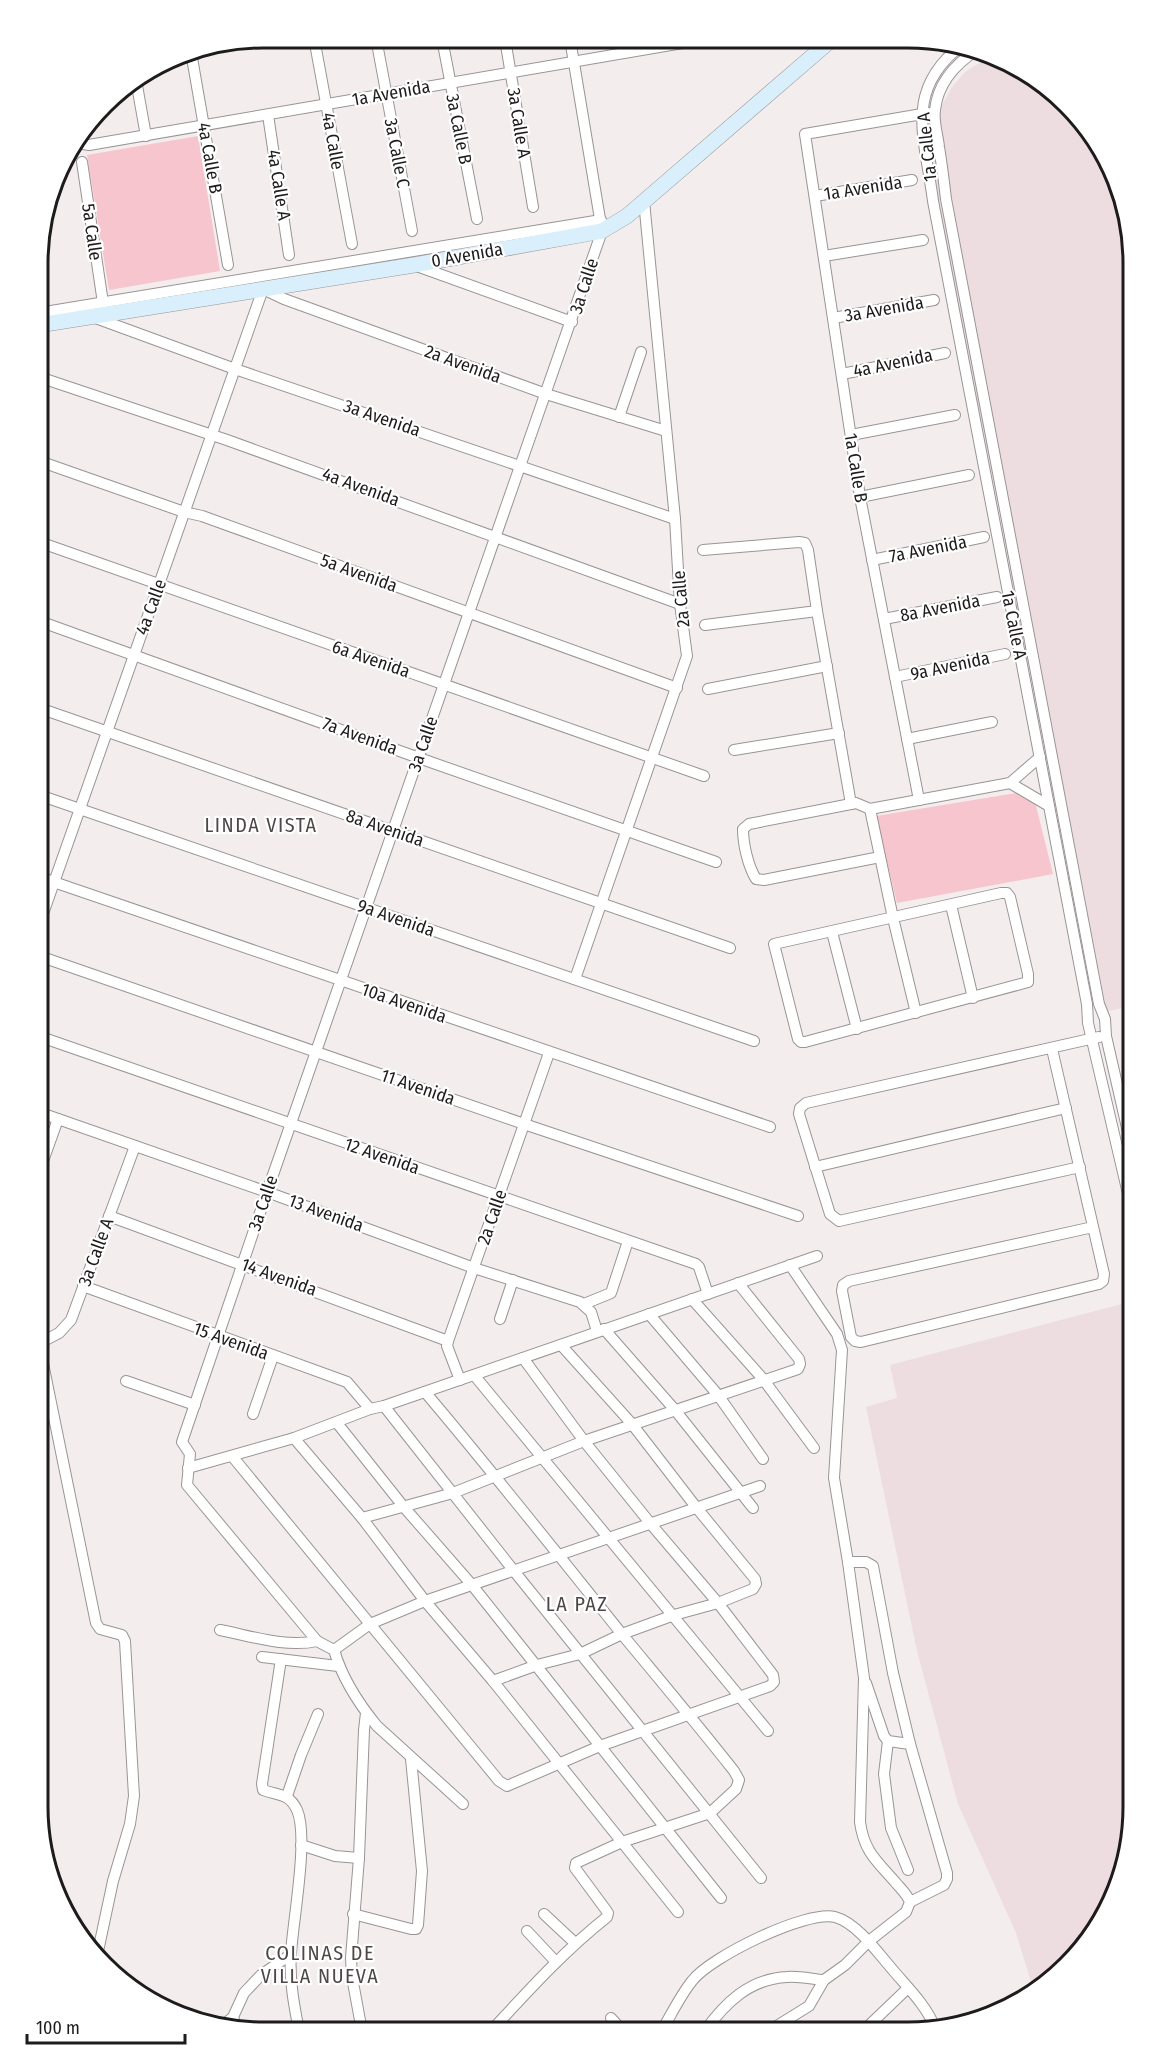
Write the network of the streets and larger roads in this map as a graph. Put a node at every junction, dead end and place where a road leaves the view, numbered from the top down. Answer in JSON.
{"nodes":[{"id":1,"x":316,"y":48,"type":"edge"},
{"id":2,"x":378,"y":48,"type":"edge"},
{"id":3,"x":444,"y":48,"type":"edge"},
{"id":4,"x":507,"y":48,"type":"edge"},
{"id":5,"x":572,"y":48,"type":"edge"},
{"id":6,"x":633,"y":48,"type":"edge"},
{"id":7,"x":655,"y":48,"type":"edge"},
{"id":8,"x":822,"y":48,"type":"edge"},
{"id":9,"x":634,"y":52,"type":"junction"},
{"id":10,"x":954,"y":53,"type":"edge"},
{"id":11,"x":968,"y":56,"type":"edge"},
{"id":12,"x":192,"y":60,"type":"edge"},
{"id":13,"x":574,"y":62,"type":"junction"},
{"id":14,"x":511,"y":73,"type":"junction"},
{"id":15,"x":450,"y":83,"type":"junction"},
{"id":16,"x":137,"y":88,"type":"edge"},
{"id":17,"x":386,"y":94,"type":"junction"},
{"id":18,"x":327,"y":104,"type":"junction"},
{"id":19,"x":934,"y":112,"type":"junction"},
{"id":20,"x":921,"y":114,"type":"junction"},
{"id":21,"x":268,"y":115,"type":"junction"},
{"id":22,"x":205,"y":126,"type":"junction"},
{"id":23,"x":146,"y":136,"type":"junction"},
{"id":24,"x":85,"y":143,"type":"edge"},
{"id":25,"x":82,"y":162,"type":"dead end"},
{"id":26,"x":912,"y":180,"type":"dead end"},
{"id":27,"x":815,"y":196,"type":"junction"},
{"id":28,"x":946,"y":199,"type":"junction"},
{"id":29,"x":644,"y":201,"type":"junction"},
{"id":30,"x":933,"y":201,"type":"junction"},
{"id":31,"x":533,"y":207,"type":"dead end"},
{"id":32,"x":477,"y":219,"type":"dead end"},
{"id":33,"x":601,"y":225,"type":"junction"},
{"id":34,"x":412,"y":231,"type":"dead end"},
{"id":35,"x":923,"y":240,"type":"dead end"},
{"id":36,"x":352,"y":244,"type":"dead end"},
{"id":37,"x":289,"y":255,"type":"dead end"},
{"id":38,"x":824,"y":256,"type":"junction"},
{"id":39,"x":228,"y":264,"type":"dead end"},
{"id":40,"x":414,"y":265,"type":"junction"},
{"id":41,"x":263,"y":289,"type":"junction"},
{"id":42,"x":934,"y":300,"type":"dead end"},
{"id":43,"x":102,"y":303,"type":"junction"},
{"id":44,"x":48,"y":312,"type":"edge"},
{"id":45,"x":89,"y":316,"type":"junction"},
{"id":46,"x":833,"y":318,"type":"junction"},
{"id":47,"x":572,"y":322,"type":"junction"},
{"id":48,"x":48,"y":323,"type":"edge"},
{"id":49,"x":641,"y":352,"type":"dead end"},
{"id":50,"x":945,"y":352,"type":"dead end"},
{"id":51,"x":235,"y":369,"type":"junction"},
{"id":52,"x":842,"y":374,"type":"junction"},
{"id":53,"x":48,"y":380,"type":"edge"},
{"id":54,"x":546,"y":394,"type":"junction"},
{"id":55,"x":955,"y":415,"type":"dead end"},
{"id":56,"x":619,"y":417,"type":"junction"},
{"id":57,"x":666,"y":432,"type":"junction"},
{"id":58,"x":851,"y":435,"type":"junction"},
{"id":59,"x":211,"y":436,"type":"junction"},
{"id":60,"x":48,"y":463,"type":"edge"},
{"id":61,"x":521,"y":465,"type":"junction"},
{"id":62,"x":969,"y":475,"type":"dead end"},
{"id":63,"x":860,"y":497,"type":"junction"},
{"id":64,"x":184,"y":512,"type":"junction"},
{"id":65,"x":675,"y":519,"type":"junction"},
{"id":66,"x":496,"y":536,"type":"junction"},
{"id":67,"x":984,"y":537,"type":"dead end"},
{"id":68,"x":48,"y":545,"type":"edge"},
{"id":69,"x":703,"y":550,"type":"dead end"},
{"id":70,"x":872,"y":560,"type":"junction"},
{"id":71,"x":159,"y":584,"type":"junction"},
{"id":72,"x":997,"y":597,"type":"dead end"},
{"id":73,"x":680,"y":604,"type":"junction"},
{"id":74,"x":817,"y":611,"type":"junction"},
{"id":75,"x":469,"y":614,"type":"junction"},
{"id":76,"x":884,"y":619,"type":"junction"},
{"id":77,"x":48,"y":624,"type":"edge"},
{"id":78,"x":705,"y":626,"type":"dead end"},
{"id":79,"x":1005,"y":654,"type":"dead end"},
{"id":80,"x":134,"y":655,"type":"junction"},
{"id":81,"x":827,"y":666,"type":"junction"},
{"id":82,"x":895,"y":677,"type":"junction"},
{"id":83,"x":444,"y":685,"type":"junction"},
{"id":84,"x":677,"y":688,"type":"junction"},
{"id":85,"x":708,"y":689,"type":"dead end"},
{"id":86,"x":48,"y":711,"type":"edge"},
{"id":87,"x":992,"y":722,"type":"dead end"},
{"id":88,"x":107,"y":732,"type":"junction"},
{"id":89,"x":838,"y":733,"type":"junction"},
{"id":90,"x":907,"y":739,"type":"junction"},
{"id":91,"x":734,"y":750,"type":"dead end"},
{"id":92,"x":1040,"y":757,"type":"junction"},
{"id":93,"x":419,"y":758,"type":"junction"},
{"id":94,"x":652,"y":758,"type":"junction"},
{"id":95,"x":704,"y":777,"type":"dead end"},
{"id":96,"x":1010,"y":783,"type":"junction"},
{"id":97,"x":48,"y":798,"type":"edge"},
{"id":98,"x":919,"y":800,"type":"junction"},
{"id":99,"x":851,"y":804,"type":"junction"},
{"id":100,"x":1049,"y":806,"type":"junction"},
{"id":101,"x":80,"y":809,"type":"junction"},
{"id":102,"x":870,"y":809,"type":"junction"},
{"id":103,"x":393,"y":831,"type":"junction"},
{"id":104,"x":627,"y":831,"type":"junction"},
{"id":105,"x":880,"y":856,"type":"junction"},
{"id":106,"x":716,"y":862,"type":"dead end"},
{"id":107,"x":48,"y":880,"type":"edge"},
{"id":108,"x":54,"y":882,"type":"junction"},
{"id":109,"x":48,"y":899,"type":"edge"},
{"id":110,"x":602,"y":903,"type":"junction"},
{"id":111,"x":951,"y":906,"type":"junction"},
{"id":112,"x":366,"y":908,"type":"junction"},
{"id":113,"x":893,"y":918,"type":"junction"},
{"id":114,"x":832,"y":932,"type":"junction"},
{"id":115,"x":1088,"y":944,"type":"junction"},
{"id":116,"x":1076,"y":945,"type":"junction"},
{"id":117,"x":730,"y":948,"type":"dead end"},
{"id":118,"x":48,"y":959,"type":"edge"},
{"id":119,"x":575,"y":979,"type":"junction"},
{"id":120,"x":340,"y":981,"type":"junction"},
{"id":121,"x":973,"y":998,"type":"junction"},
{"id":122,"x":916,"y":1013,"type":"junction"},
{"id":123,"x":857,"y":1029,"type":"junction"},
{"id":124,"x":1106,"y":1036,"type":"junction"},
{"id":125,"x":48,"y":1039,"type":"edge"},
{"id":126,"x":1093,"y":1039,"type":"junction"},
{"id":127,"x":754,"y":1041,"type":"dead end"},
{"id":128,"x":1053,"y":1049,"type":"junction"},
{"id":129,"x":316,"y":1052,"type":"junction"},
{"id":130,"x":549,"y":1053,"type":"junction"},
{"id":131,"x":1066,"y":1108,"type":"junction"},
{"id":132,"x":1123,"y":1110,"type":"edge"},
{"id":133,"x":48,"y":1116,"type":"edge"},
{"id":134,"x":58,"y":1119,"type":"junction"},
{"id":135,"x":291,"y":1124,"type":"junction"},
{"id":136,"x":524,"y":1124,"type":"junction"},
{"id":137,"x":770,"y":1128,"type":"dead end"},
{"id":138,"x":135,"y":1146,"type":"junction"},
{"id":139,"x":48,"y":1147,"type":"edge"},
{"id":140,"x":815,"y":1167,"type":"junction"},
{"id":141,"x":1080,"y":1167,"type":"junction"},
{"id":142,"x":1123,"y":1171,"type":"edge"},
{"id":143,"x":267,"y":1192,"type":"junction"},
{"id":144,"x":499,"y":1196,"type":"junction"},
{"id":145,"x":109,"y":1216,"type":"junction"},
{"id":146,"x":798,"y":1216,"type":"dead end"},
{"id":147,"x":1093,"y":1227,"type":"junction"},
{"id":148,"x":628,"y":1241,"type":"junction"},
{"id":149,"x":817,"y":1256,"type":"dead end"},
{"id":150,"x":243,"y":1264,"type":"junction"},
{"id":151,"x":790,"y":1265,"type":"junction"},
{"id":152,"x":474,"y":1268,"type":"junction"},
{"id":153,"x":513,"y":1280,"type":"junction"},
{"id":154,"x":738,"y":1283,"type":"junction"},
{"id":155,"x":83,"y":1286,"type":"junction"},
{"id":156,"x":708,"y":1294,"type":"junction"},
{"id":157,"x":692,"y":1299,"type":"junction"},
{"id":158,"x":584,"y":1304,"type":"junction"},
{"id":159,"x":649,"y":1314,"type":"junction"},
{"id":160,"x":500,"y":1319,"type":"dead end"},
{"id":161,"x":601,"y":1330,"type":"junction"},
{"id":162,"x":218,"y":1336,"type":"junction"},
{"id":163,"x":48,"y":1339,"type":"edge"},
{"id":164,"x":448,"y":1341,"type":"junction"},
{"id":165,"x":561,"y":1345,"type":"junction"},
{"id":166,"x":273,"y":1356,"type":"junction"},
{"id":167,"x":523,"y":1358,"type":"junction"},
{"id":168,"x":474,"y":1375,"type":"junction"},
{"id":169,"x":763,"y":1379,"type":"junction"},
{"id":170,"x":460,"y":1380,"type":"junction"},
{"id":171,"x":126,"y":1381,"type":"dead end"},
{"id":172,"x":48,"y":1388,"type":"edge"},
{"id":173,"x":425,"y":1392,"type":"junction"},
{"id":174,"x":718,"y":1395,"type":"junction"},
{"id":175,"x":195,"y":1405,"type":"junction"},
{"id":176,"x":384,"y":1406,"type":"junction"},
{"id":177,"x":370,"y":1409,"type":"junction"},
{"id":178,"x":675,"y":1410,"type":"junction"},
{"id":179,"x":253,"y":1414,"type":"dead end"},
{"id":180,"x":337,"y":1423,"type":"junction"},
{"id":181,"x":632,"y":1424,"type":"junction"},
{"id":182,"x":294,"y":1438,"type":"junction"},
{"id":183,"x":584,"y":1441,"type":"junction"},
{"id":184,"x":814,"y":1448,"type":"dead end"},
{"id":185,"x":232,"y":1456,"type":"junction"},
{"id":186,"x":543,"y":1457,"type":"junction"},
{"id":187,"x":763,"y":1458,"type":"dead end"},
{"id":188,"x":188,"y":1468,"type":"junction"},
{"id":189,"x":496,"y":1476,"type":"junction"},
{"id":190,"x":760,"y":1486,"type":"dead end"},
{"id":191,"x":453,"y":1493,"type":"junction"},
{"id":192,"x":740,"y":1493,"type":"junction"},
{"id":193,"x":403,"y":1506,"type":"junction"},
{"id":194,"x":696,"y":1507,"type":"junction"},
{"id":195,"x":753,"y":1508,"type":"dead end"},
{"id":196,"x":362,"y":1518,"type":"junction"},
{"id":197,"x":650,"y":1523,"type":"junction"},
{"id":198,"x":609,"y":1538,"type":"junction"},
{"id":199,"x":558,"y":1554,"type":"junction"},
{"id":200,"x":848,"y":1562,"type":"junction"},
{"id":201,"x":514,"y":1571,"type":"junction"},
{"id":202,"x":472,"y":1585,"type":"junction"},
{"id":203,"x":425,"y":1601,"type":"junction"},
{"id":204,"x":718,"y":1603,"type":"junction"},
{"id":205,"x":674,"y":1616,"type":"junction"},
{"id":206,"x":370,"y":1623,"type":"junction"},
{"id":207,"x":220,"y":1630,"type":"dead end"},
{"id":208,"x":622,"y":1634,"type":"junction"},
{"id":209,"x":317,"y":1641,"type":"junction"},
{"id":210,"x":334,"y":1650,"type":"junction"},
{"id":211,"x":580,"y":1654,"type":"junction"},
{"id":212,"x":262,"y":1657,"type":"dead end"},
{"id":213,"x":280,"y":1659,"type":"junction"},
{"id":214,"x":537,"y":1665,"type":"junction"},
{"id":215,"x":338,"y":1666,"type":"junction"},
{"id":216,"x":864,"y":1678,"type":"junction"},
{"id":217,"x":493,"y":1681,"type":"junction"},
{"id":218,"x":739,"y":1696,"type":"junction"},
{"id":219,"x":366,"y":1713,"type":"junction"},
{"id":220,"x":318,"y":1714,"type":"dead end"},
{"id":221,"x":689,"y":1715,"type":"junction"},
{"id":222,"x":644,"y":1731,"type":"junction"},
{"id":223,"x":768,"y":1731,"type":"dead end"},
{"id":224,"x":888,"y":1741,"type":"junction"},
{"id":225,"x":910,"y":1744,"type":"junction"},
{"id":226,"x":600,"y":1746,"type":"junction"},
{"id":227,"x":411,"y":1759,"type":"junction"},
{"id":228,"x":558,"y":1763,"type":"junction"},
{"id":229,"x":287,"y":1796,"type":"junction"},
{"id":230,"x":463,"y":1804,"type":"dead end"},
{"id":231,"x":710,"y":1813,"type":"junction"},
{"id":232,"x":665,"y":1827,"type":"junction"},
{"id":233,"x":622,"y":1842,"type":"junction"},
{"id":234,"x":301,"y":1845,"type":"junction"},
{"id":235,"x":359,"y":1858,"type":"junction"},
{"id":236,"x":908,"y":1869,"type":"dead end"},
{"id":237,"x":761,"y":1878,"type":"dead end"},
{"id":238,"x":721,"y":1898,"type":"dead end"},
{"id":239,"x":910,"y":1902,"type":"junction"},
{"id":240,"x":678,"y":1912,"type":"dead end"},
{"id":241,"x":353,"y":1914,"type":"junction"},
{"id":242,"x":544,"y":1914,"type":"dead end"},
{"id":243,"x":527,"y":1931,"type":"dead end"},
{"id":244,"x":869,"y":1941,"type":"junction"},
{"id":245,"x":575,"y":1943,"type":"junction"},
{"id":246,"x":99,"y":1947,"type":"edge"},
{"id":247,"x":290,"y":1955,"type":"junction"},
{"id":248,"x":556,"y":1962,"type":"junction"},
{"id":249,"x":824,"y":1980,"type":"junction"},
{"id":250,"x":908,"y":1988,"type":"junction"},
{"id":251,"x":233,"y":2017,"type":"joint"},
{"id":252,"x":610,"y":2018,"type":"dead end"},
{"id":253,"x":230,"y":2019,"type":"edge"},
{"id":254,"x":932,"y":2021,"type":"edge"},
{"id":255,"x":297,"y":2022,"type":"edge"},
{"id":256,"x":360,"y":2022,"type":"edge"},
{"id":257,"x":499,"y":2022,"type":"edge"},
{"id":258,"x":614,"y":2022,"type":"edge"},
{"id":259,"x":667,"y":2022,"type":"edge"},
{"id":260,"x":711,"y":2022,"type":"edge"},
{"id":261,"x":783,"y":2022,"type":"edge"},
{"id":262,"x":872,"y":2022,"type":"edge"}],
"edges":[{"from":1,"to":18,"type":"street","name":"4a Calle"},
{"from":2,"to":17,"type":"street","name":"3a Calle C"},
{"from":3,"to":15,"type":"street","name":"3a Calle B"},
{"from":4,"to":14,"type":"street","name":"3a Calle A"},
{"from":5,"to":13,"type":"street","name":"3a Calle"},
{"from":6,"to":9,"type":"street"},
{"from":7,"to":9,"type":"street","name":"1a Avenida"},
{"from":8,"to":29,"type":"street","name":"0 Avenida"},
{"from":9,"to":13,"type":"street","name":"1a Avenida"},
{"from":10,"to":20,"type":"street","name":"1a Calle A"},
{"from":11,"to":19,"type":"street","name":"1a Calle A"},
{"from":12,"to":22,"type":"street","name":"4a Calle B"},
{"from":13,"to":14,"type":"street","name":"1a Avenida"},
{"from":13,"to":33,"type":"street","name":"3a Calle"},
{"from":14,"to":15,"type":"street","name":"1a Avenida"},
{"from":14,"to":31,"type":"street","name":"3a Calle A"},
{"from":15,"to":17,"type":"street","name":"1a Avenida"},
{"from":15,"to":32,"type":"street","name":"3a Calle B"},
{"from":16,"to":23,"type":"street"},
{"from":17,"to":18,"type":"street","name":"1a Avenida"},
{"from":17,"to":34,"type":"street","name":"3a Calle C"},
{"from":18,"to":21,"type":"street","name":"1a Avenida"},
{"from":18,"to":36,"type":"street","name":"4a Calle"},
{"from":19,"to":20,"type":"street"},
{"from":19,"to":28,"type":"street","name":"1a Calle A"},
{"from":20,"to":27,"type":"street","name":"1a Calle B"},
{"from":20,"to":30,"type":"street","name":"1a Calle A"},
{"from":21,"to":22,"type":"street","name":"1a Avenida"},
{"from":21,"to":37,"type":"street","name":"4a Calle A"},
{"from":22,"to":23,"type":"street","name":"1a Avenida"},
{"from":22,"to":39,"type":"street","name":"4a Calle B"},
{"from":23,"to":24,"type":"street","name":"1a Avenida"},
{"from":25,"to":43,"type":"street","name":"5a Calle"},
{"from":26,"to":27,"type":"street","name":"1a Avenida"},
{"from":27,"to":38,"type":"street","name":"1a Calle B"},
{"from":28,"to":30,"type":"street"},
{"from":28,"to":115,"type":"street","name":"1a Calle A"},
{"from":29,"to":33,"type":"street","name":"0 Avenida"},
{"from":29,"to":57,"type":"street","name":"2a Calle"},
{"from":30,"to":92,"type":"street","name":"1a Calle A"},
{"from":33,"to":40,"type":"street","name":"0 Avenida"},
{"from":33,"to":43,"type":"street","name":"0 Avenida"},
{"from":33,"to":47,"type":"street","name":"3a Calle"},
{"from":35,"to":38,"type":"street"},
{"from":38,"to":46,"type":"street","name":"1a Calle B"},
{"from":40,"to":41,"type":"street","name":"0 Avenida"},
{"from":40,"to":47,"type":"street"},
{"from":41,"to":45,"type":"street","name":"0 Avenida"},
{"from":41,"to":51,"type":"street","name":"4a Calle"},
{"from":41,"to":54,"type":"street","name":"2a Avenida"},
{"from":42,"to":46,"type":"street","name":"3a Avenida"},
{"from":43,"to":44,"type":"street","name":"0 Avenida"},
{"from":45,"to":48,"type":"street","name":"0 Avenida"},
{"from":45,"to":51,"type":"street","name":"3a Avenida"},
{"from":46,"to":52,"type":"street","name":"1a Calle B"},
{"from":47,"to":54,"type":"street","name":"3a Calle"},
{"from":49,"to":56,"type":"street"},
{"from":50,"to":52,"type":"street","name":"4a Avenida"},
{"from":51,"to":59,"type":"street","name":"4a Calle"},
{"from":51,"to":61,"type":"street","name":"3a Avenida"},
{"from":52,"to":58,"type":"street","name":"1a Calle B"},
{"from":53,"to":59,"type":"street","name":"4a Avenida"},
{"from":54,"to":56,"type":"street","name":"2a Avenida"},
{"from":54,"to":61,"type":"street","name":"3a Calle"},
{"from":55,"to":58,"type":"street"},
{"from":56,"to":57,"type":"street","name":"2a Avenida"},
{"from":57,"to":65,"type":"street","name":"2a Calle"},
{"from":58,"to":63,"type":"street","name":"1a Calle B"},
{"from":59,"to":64,"type":"street","name":"4a Calle"},
{"from":59,"to":66,"type":"street","name":"4a Avenida"},
{"from":60,"to":64,"type":"street","name":"5a Avenida"},
{"from":61,"to":65,"type":"street","name":"3a Avenida"},
{"from":61,"to":66,"type":"street","name":"3a Calle"},
{"from":62,"to":63,"type":"street"},
{"from":63,"to":70,"type":"street","name":"1a Calle B"},
{"from":64,"to":71,"type":"street","name":"4a Calle"},
{"from":64,"to":75,"type":"street","name":"5a Avenida"},
{"from":65,"to":73,"type":"street","name":"2a Calle"},
{"from":66,"to":73,"type":"street","name":"4a Avenida"},
{"from":66,"to":75,"type":"street","name":"3a Calle"},
{"from":67,"to":70,"type":"street","name":"7a Avenida"},
{"from":68,"to":71,"type":"street","name":"6a Avenida"},
{"from":69,"to":74,"type":"street"},
{"from":70,"to":76,"type":"street","name":"1a Calle B"},
{"from":71,"to":80,"type":"street","name":"4a Calle"},
{"from":71,"to":83,"type":"street","name":"6a Avenida"},
{"from":72,"to":76,"type":"street","name":"8a Avenida"},
{"from":73,"to":84,"type":"street","name":"2a Calle"},
{"from":74,"to":78,"type":"street"},
{"from":74,"to":81,"type":"street"},
{"from":75,"to":83,"type":"street","name":"3a Calle"},
{"from":75,"to":84,"type":"street","name":"5a Avenida"},
{"from":76,"to":82,"type":"street","name":"1a Calle B"},
{"from":77,"to":80,"type":"street","name":"7a Avenida"},
{"from":79,"to":82,"type":"street","name":"9a Avenida"},
{"from":80,"to":88,"type":"street","name":"4a Calle"},
{"from":80,"to":93,"type":"street","name":"7a Avenida"},
{"from":81,"to":85,"type":"street"},
{"from":81,"to":89,"type":"street"},
{"from":82,"to":90,"type":"street","name":"1a Calle B"},
{"from":83,"to":93,"type":"street","name":"3a Calle"},
{"from":83,"to":94,"type":"street","name":"6a Avenida"},
{"from":84,"to":94,"type":"street","name":"2a Calle"},
{"from":86,"to":88,"type":"street","name":"8a Avenida"},
{"from":87,"to":90,"type":"street"},
{"from":88,"to":101,"type":"street","name":"4a Calle"},
{"from":88,"to":103,"type":"street","name":"8a Avenida"},
{"from":89,"to":91,"type":"street"},
{"from":89,"to":99,"type":"street"},
{"from":90,"to":98,"type":"street","name":"1a Calle B"},
{"from":92,"to":96,"type":"street"},
{"from":92,"to":100,"type":"street","name":"1a Calle A"},
{"from":93,"to":103,"type":"street","name":"3a Calle"},
{"from":93,"to":104,"type":"street","name":"7a Avenida"},
{"from":94,"to":95,"type":"street","name":"6a Avenida"},
{"from":94,"to":104,"type":"street","name":"2a Calle"},
{"from":96,"to":98,"type":"street"},
{"from":96,"to":100,"type":"street"},
{"from":97,"to":101,"type":"street","name":"9a Avenida"},
{"from":98,"to":102,"type":"street"},
{"from":99,"to":102,"type":"street"},
{"from":99,"to":105,"type":"street"},
{"from":100,"to":116,"type":"street","name":"1a Calle A"},
{"from":101,"to":108,"type":"street","name":"4a Calle"},
{"from":101,"to":112,"type":"street","name":"9a Avenida"},
{"from":102,"to":105,"type":"street"},
{"from":103,"to":110,"type":"street","name":"8a Avenida"},
{"from":103,"to":112,"type":"street","name":"3a Calle"},
{"from":104,"to":106,"type":"street","name":"7a Avenida"},
{"from":104,"to":110,"type":"street","name":"2a Calle"},
{"from":105,"to":113,"type":"street"},
{"from":107,"to":108,"type":"street","name":"10a Avenida"},
{"from":108,"to":109,"type":"street","name":"4a Calle"},
{"from":108,"to":120,"type":"street","name":"10a Avenida"},
{"from":110,"to":117,"type":"street","name":"8a Avenida"},
{"from":110,"to":119,"type":"street","name":"2a Calle"},
{"from":111,"to":113,"type":"street"},
{"from":111,"to":121,"type":"street"},
{"from":111,"to":121,"type":"street"},
{"from":112,"to":119,"type":"street","name":"9a Avenida"},
{"from":112,"to":120,"type":"street","name":"3a Calle"},
{"from":113,"to":114,"type":"street"},
{"from":113,"to":122,"type":"street"},
{"from":114,"to":123,"type":"street"},
{"from":114,"to":123,"type":"street"},
{"from":115,"to":116,"type":"street"},
{"from":115,"to":124,"type":"street","name":"1a Calle A"},
{"from":116,"to":126,"type":"street","name":"1a Calle A"},
{"from":118,"to":129,"type":"street","name":"11 Avenida"},
{"from":119,"to":127,"type":"street","name":"9a Avenida"},
{"from":120,"to":129,"type":"street","name":"3a Calle"},
{"from":120,"to":130,"type":"street","name":"10a Avenida"},
{"from":121,"to":122,"type":"street"},
{"from":122,"to":123,"type":"street"},
{"from":124,"to":126,"type":"street"},
{"from":124,"to":132,"type":"street","name":"1a Calle A"},
{"from":125,"to":135,"type":"street","name":"12 Avenida"},
{"from":126,"to":128,"type":"street"},
{"from":126,"to":142,"type":"street","name":"1a Calle A"},
{"from":128,"to":131,"type":"street"},
{"from":128,"to":140,"type":"street"},
{"from":129,"to":135,"type":"street","name":"3a Calle"},
{"from":129,"to":136,"type":"street","name":"11 Avenida"},
{"from":130,"to":136,"type":"street","name":"2a Calle"},
{"from":130,"to":137,"type":"street","name":"10a Avenida"},
{"from":131,"to":140,"type":"street"},
{"from":131,"to":141,"type":"street"},
{"from":133,"to":134,"type":"street","name":"13 Avenida"},
{"from":134,"to":138,"type":"street","name":"13 Avenida"},
{"from":134,"to":139,"type":"street"},
{"from":135,"to":143,"type":"street","name":"3a Calle"},
{"from":135,"to":144,"type":"street","name":"12 Avenida"},
{"from":136,"to":144,"type":"street","name":"2a Calle"},
{"from":136,"to":146,"type":"street","name":"11 Avenida"},
{"from":138,"to":143,"type":"street","name":"13 Avenida"},
{"from":138,"to":145,"type":"street","name":"3a Calle A"},
{"from":140,"to":141,"type":"street"},
{"from":141,"to":147,"type":"street"},
{"from":143,"to":150,"type":"street","name":"3a Calle"},
{"from":143,"to":152,"type":"street","name":"13 Avenida"},
{"from":144,"to":148,"type":"street","name":"12 Avenida"},
{"from":144,"to":152,"type":"street","name":"2a Calle"},
{"from":145,"to":150,"type":"street","name":"14 Avenida"},
{"from":145,"to":155,"type":"street","name":"3a Calle A"},
{"from":147,"to":147,"type":"street"},
{"from":148,"to":156,"type":"street","name":"12 Avenida"},
{"from":148,"to":158,"type":"street"},
{"from":149,"to":151,"type":"street"},
{"from":150,"to":162,"type":"street","name":"3a Calle"},
{"from":150,"to":164,"type":"street","name":"14 Avenida"},
{"from":151,"to":154,"type":"street"},
{"from":151,"to":200,"type":"street"},
{"from":152,"to":153,"type":"street","name":"13 Avenida"},
{"from":152,"to":164,"type":"street","name":"2a Calle"},
{"from":153,"to":158,"type":"street","name":"13 Avenida"},
{"from":153,"to":160,"type":"street"},
{"from":154,"to":156,"type":"street"},
{"from":154,"to":169,"type":"street"},
{"from":155,"to":162,"type":"street","name":"15 Avenida"},
{"from":155,"to":163,"type":"street","name":"3a Calle A"},
{"from":156,"to":157,"type":"street"},
{"from":157,"to":159,"type":"street"},
{"from":157,"to":169,"type":"street"},
{"from":158,"to":161,"type":"street"},
{"from":159,"to":161,"type":"street"},
{"from":159,"to":174,"type":"street"},
{"from":161,"to":165,"type":"street"},
{"from":161,"to":178,"type":"street"},
{"from":162,"to":166,"type":"street","name":"15 Avenida"},
{"from":162,"to":175,"type":"street","name":"3a Calle"},
{"from":164,"to":170,"type":"street"},
{"from":165,"to":167,"type":"street"},
{"from":165,"to":181,"type":"street"},
{"from":166,"to":177,"type":"street","name":"15 Avenida"},
{"from":166,"to":179,"type":"street"},
{"from":167,"to":168,"type":"street"},
{"from":167,"to":183,"type":"street"},
{"from":168,"to":170,"type":"street"},
{"from":168,"to":186,"type":"street"},
{"from":169,"to":174,"type":"street"},
{"from":169,"to":184,"type":"street"},
{"from":170,"to":173,"type":"street"},
{"from":171,"to":175,"type":"street"},
{"from":172,"to":246,"type":"street"},
{"from":173,"to":176,"type":"street"},
{"from":173,"to":189,"type":"street"},
{"from":174,"to":178,"type":"street"},
{"from":174,"to":187,"type":"street"},
{"from":175,"to":188,"type":"street","name":"3a Calle"},
{"from":176,"to":177,"type":"street"},
{"from":176,"to":191,"type":"street"},
{"from":177,"to":180,"type":"street"},
{"from":178,"to":181,"type":"street"},
{"from":178,"to":192,"type":"street"},
{"from":180,"to":182,"type":"street"},
{"from":180,"to":193,"type":"street"},
{"from":181,"to":183,"type":"street"},
{"from":181,"to":194,"type":"street"},
{"from":182,"to":185,"type":"street"},
{"from":182,"to":196,"type":"street"},
{"from":183,"to":186,"type":"street"},
{"from":183,"to":197,"type":"street"},
{"from":185,"to":188,"type":"street"},
{"from":185,"to":206,"type":"street"},
{"from":186,"to":189,"type":"street"},
{"from":186,"to":198,"type":"street"},
{"from":188,"to":209,"type":"street"},
{"from":189,"to":191,"type":"street"},
{"from":189,"to":199,"type":"street"},
{"from":190,"to":192,"type":"street"},
{"from":191,"to":193,"type":"street"},
{"from":191,"to":201,"type":"street"},
{"from":192,"to":194,"type":"street"},
{"from":192,"to":195,"type":"street"},
{"from":193,"to":196,"type":"street"},
{"from":193,"to":202,"type":"street"},
{"from":194,"to":197,"type":"street"},
{"from":194,"to":204,"type":"street"},
{"from":196,"to":203,"type":"street"},
{"from":197,"to":198,"type":"street"},
{"from":197,"to":204,"type":"street"},
{"from":198,"to":199,"type":"street"},
{"from":198,"to":205,"type":"street"},
{"from":199,"to":201,"type":"street"},
{"from":199,"to":208,"type":"street"},
{"from":200,"to":216,"type":"street"},
{"from":200,"to":225,"type":"street"},
{"from":201,"to":202,"type":"street"},
{"from":201,"to":211,"type":"street"},
{"from":202,"to":203,"type":"street"},
{"from":202,"to":214,"type":"street"},
{"from":203,"to":206,"type":"street"},
{"from":203,"to":217,"type":"street"},
{"from":204,"to":205,"type":"street"},
{"from":204,"to":218,"type":"street"},
{"from":205,"to":208,"type":"street"},
{"from":205,"to":218,"type":"street"},
{"from":206,"to":210,"type":"street"},
{"from":206,"to":228,"type":"street"},
{"from":207,"to":209,"type":"street"},
{"from":208,"to":211,"type":"street"},
{"from":208,"to":221,"type":"street"},
{"from":209,"to":210,"type":"street"},
{"from":210,"to":215,"type":"street"},
{"from":211,"to":214,"type":"street"},
{"from":211,"to":222,"type":"street"},
{"from":212,"to":213,"type":"street"},
{"from":213,"to":215,"type":"street"},
{"from":213,"to":229,"type":"street"},
{"from":214,"to":217,"type":"street"},
{"from":214,"to":226,"type":"street"},
{"from":215,"to":219,"type":"street"},
{"from":216,"to":224,"type":"street"},
{"from":216,"to":239,"type":"street"},
{"from":217,"to":228,"type":"street"},
{"from":218,"to":221,"type":"street"},
{"from":218,"to":223,"type":"street"},
{"from":219,"to":227,"type":"street"},
{"from":219,"to":235,"type":"street"},
{"from":220,"to":229,"type":"street"},
{"from":221,"to":222,"type":"street"},
{"from":221,"to":231,"type":"street"},
{"from":222,"to":226,"type":"street"},
{"from":222,"to":231,"type":"street"},
{"from":224,"to":225,"type":"street"},
{"from":224,"to":236,"type":"street"},
{"from":225,"to":239,"type":"street"},
{"from":226,"to":228,"type":"street"},
{"from":226,"to":232,"type":"street"},
{"from":227,"to":230,"type":"street"},
{"from":227,"to":241,"type":"street"},
{"from":228,"to":233,"type":"street"},
{"from":229,"to":234,"type":"street"},
{"from":231,"to":232,"type":"street"},
{"from":231,"to":237,"type":"street"},
{"from":232,"to":233,"type":"street"},
{"from":232,"to":238,"type":"street"},
{"from":233,"to":240,"type":"street"},
{"from":233,"to":245,"type":"street"},
{"from":234,"to":235,"type":"street"},
{"from":234,"to":247,"type":"street"},
{"from":235,"to":241,"type":"street"},
{"from":239,"to":244,"type":"street"},
{"from":241,"to":256,"type":"street"},
{"from":242,"to":245,"type":"street"},
{"from":243,"to":248,"type":"street"},
{"from":244,"to":249,"type":"street"},
{"from":244,"to":250,"type":"street"},
{"from":244,"to":259,"type":"street"},
{"from":245,"to":248,"type":"street"},
{"from":247,"to":251,"type":"street"},
{"from":247,"to":255,"type":"street"},
{"from":248,"to":257,"type":"street"},
{"from":249,"to":260,"type":"street"},
{"from":249,"to":261,"type":"street"},
{"from":250,"to":254,"type":"street"},
{"from":250,"to":262,"type":"street"},
{"from":251,"to":253,"type":"street"},
{"from":252,"to":258,"type":"street"}]}
